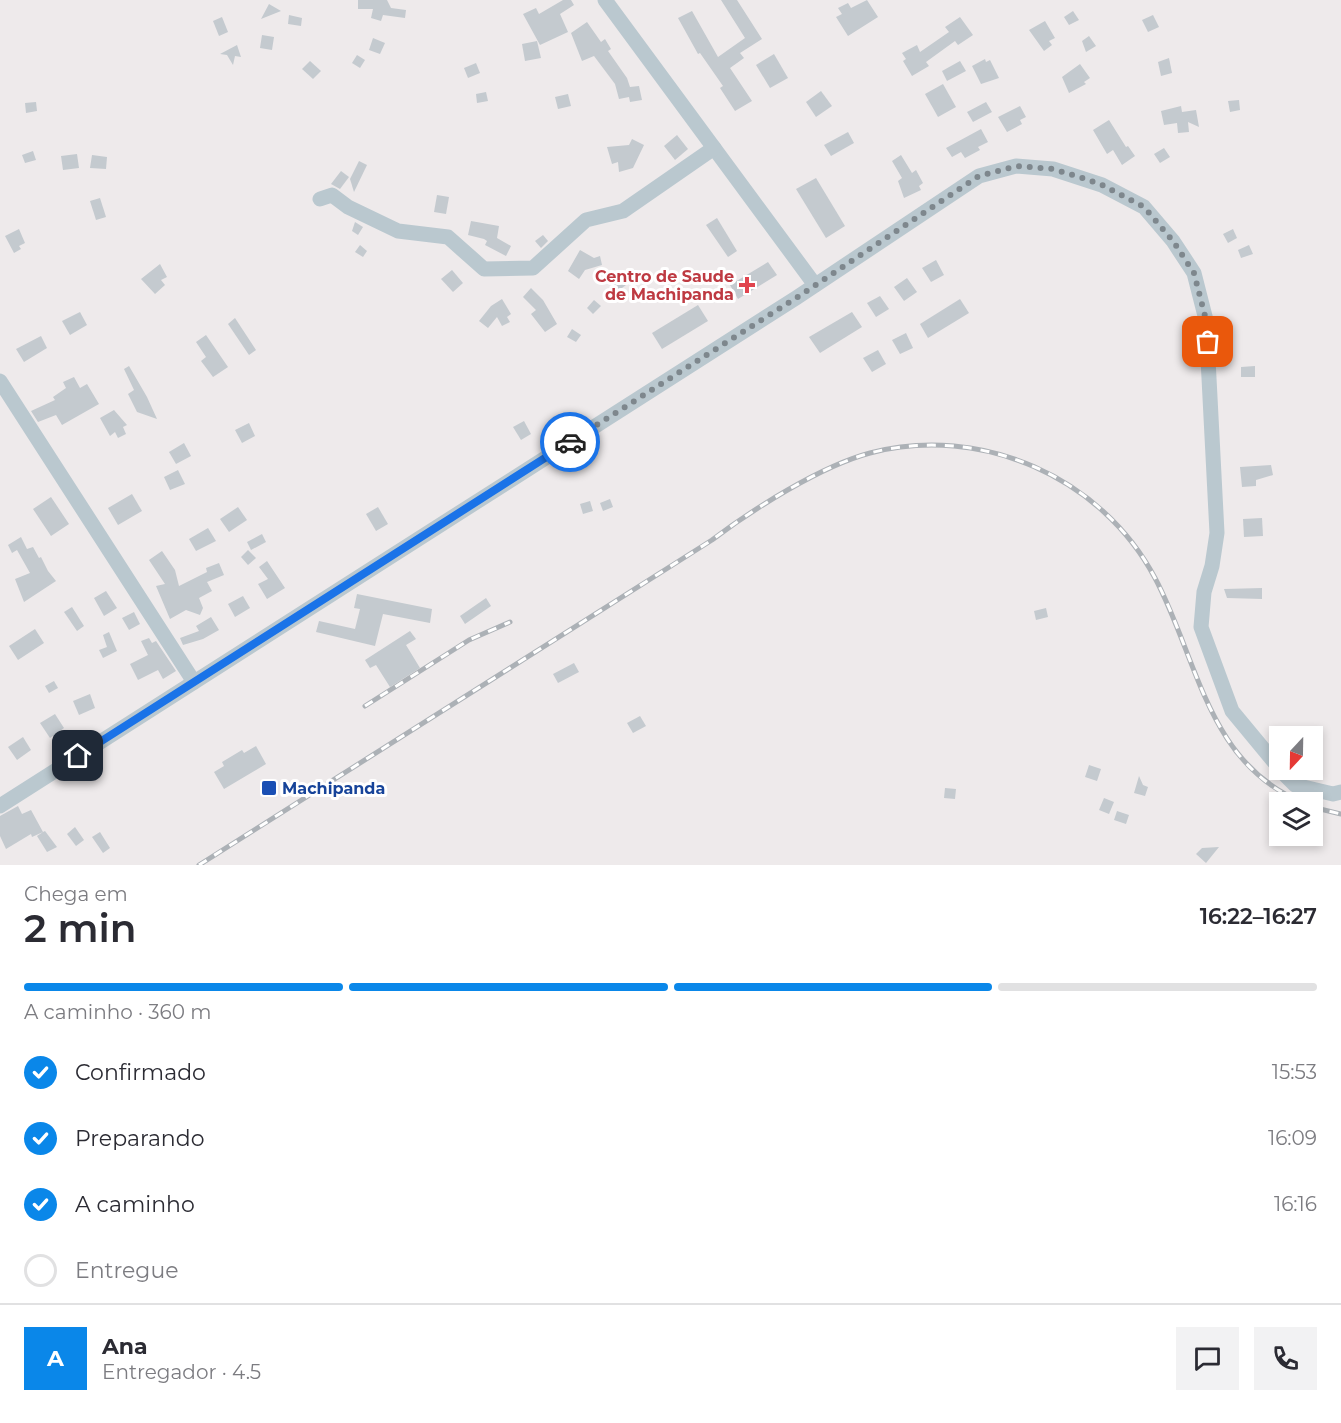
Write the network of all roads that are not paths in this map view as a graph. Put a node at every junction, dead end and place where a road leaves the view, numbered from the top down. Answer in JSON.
{"nodes":[{"id":1,"x":605,"y":0,"type":"edge"},
{"id":2,"x":714,"y":148,"type":"junction"},
{"id":3,"x":320,"y":199,"type":"dead end"},
{"id":4,"x":815,"y":285,"type":"junction"},
{"id":5,"x":0,"y":381,"type":"edge"},
{"id":6,"x":6,"y":405,"type":"edge"},
{"id":7,"x":194,"y":682,"type":"junction"},
{"id":8,"x":1269,"y":756,"type":"edge"},
{"id":9,"x":1290,"y":780,"type":"edge"},
{"id":10,"x":1341,"y":792,"type":"edge"},
{"id":11,"x":0,"y":806,"type":"edge"}],
"edges":[{"from":1,"to":2,"type":"street"},
{"from":2,"to":3,"type":"street"},
{"from":2,"to":4,"type":"street"},
{"from":4,"to":7,"type":"street"},
{"from":4,"to":8,"type":"street"},
{"from":5,"to":6,"type":"street"},
{"from":6,"to":7,"type":"street"},
{"from":7,"to":11,"type":"street"},
{"from":9,"to":10,"type":"street"}]}
